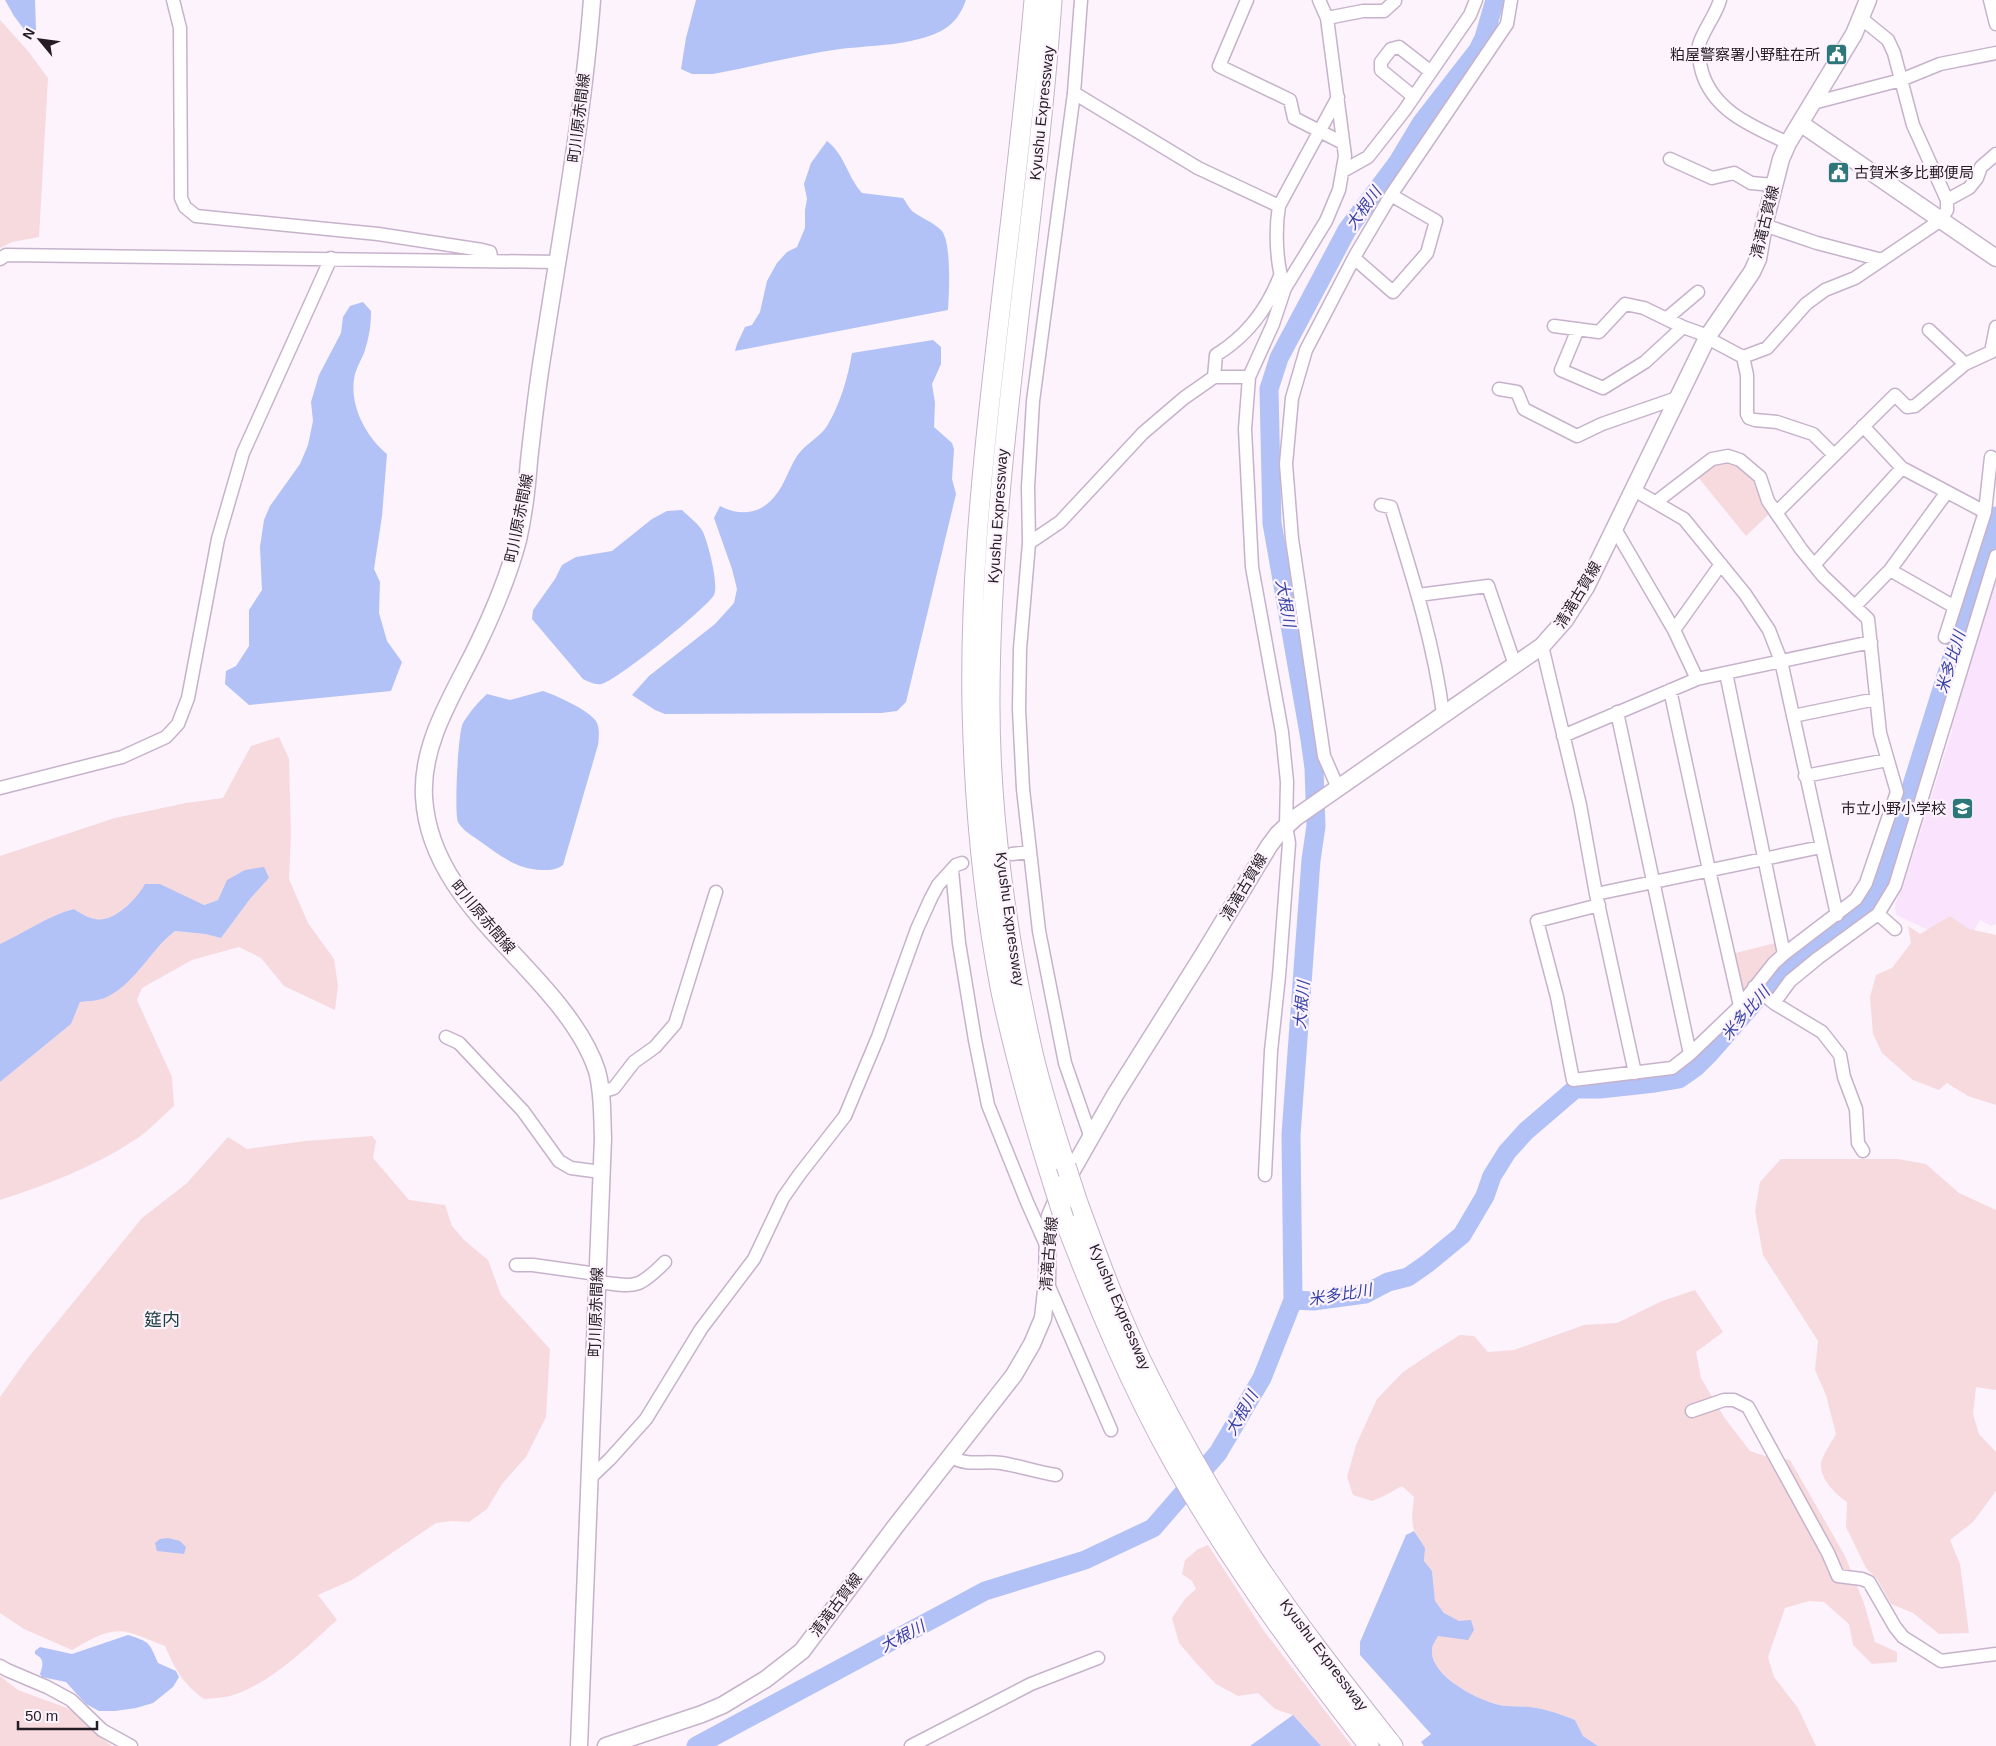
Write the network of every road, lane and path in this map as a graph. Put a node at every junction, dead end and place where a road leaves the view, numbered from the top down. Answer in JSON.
{"nodes":[{"id":1,"x":173,"y":0,"type":"edge"},
{"id":2,"x":592,"y":0,"type":"edge"},
{"id":3,"x":1034,"y":0,"type":"edge"},
{"id":4,"x":1052,"y":0,"type":"edge"},
{"id":5,"x":1081,"y":0,"type":"edge"},
{"id":6,"x":1247,"y":0,"type":"edge"},
{"id":7,"x":1319,"y":0,"type":"edge"},
{"id":8,"x":1330,"y":0,"type":"edge"},
{"id":9,"x":1476,"y":0,"type":"edge"},
{"id":10,"x":1511,"y":0,"type":"edge"},
{"id":11,"x":1720,"y":0,"type":"edge"},
{"id":12,"x":1868,"y":0,"type":"edge"},
{"id":13,"x":1991,"y":0,"type":"edge"},
{"id":14,"x":1395,"y":1,"type":"edge"},
{"id":15,"x":1327,"y":18,"type":"junction"},
{"id":16,"x":1862,"y":19,"type":"junction"},
{"id":17,"x":1996,"y":24,"type":"edge"},
{"id":18,"x":1996,"y":53,"type":"edge"},
{"id":19,"x":1431,"y":72,"type":"junction"},
{"id":20,"x":1901,"y":80,"type":"junction"},
{"id":21,"x":1074,"y":93,"type":"junction"},
{"id":22,"x":1414,"y":96,"type":"junction"},
{"id":23,"x":1338,"y":97,"type":"junction"},
{"id":24,"x":1814,"y":103,"type":"junction"},
{"id":25,"x":1800,"y":123,"type":"junction"},
{"id":26,"x":1320,"y":131,"type":"junction"},
{"id":27,"x":1343,"y":143,"type":"junction"},
{"id":28,"x":1788,"y":143,"type":"junction"},
{"id":29,"x":1996,"y":154,"type":"edge"},
{"id":30,"x":1670,"y":159,"type":"dead end"},
{"id":31,"x":1342,"y":171,"type":"junction"},
{"id":32,"x":1774,"y":185,"type":"junction"},
{"id":33,"x":1391,"y":195,"type":"junction"},
{"id":34,"x":1947,"y":200,"type":"junction"},
{"id":35,"x":1279,"y":206,"type":"junction"},
{"id":36,"x":1941,"y":220,"type":"junction"},
{"id":37,"x":1764,"y":225,"type":"junction"},
{"id":38,"x":331,"y":258,"type":"junction"},
{"id":39,"x":1354,"y":258,"type":"junction"},
{"id":40,"x":1996,"y":258,"type":"edge"},
{"id":41,"x":0,"y":259,"type":"edge"},
{"id":42,"x":492,"y":260,"type":"junction"},
{"id":43,"x":1882,"y":260,"type":"junction"},
{"id":44,"x":558,"y":262,"type":"junction"},
{"id":45,"x":1280,"y":276,"type":"junction"},
{"id":46,"x":1286,"y":288,"type":"junction"},
{"id":47,"x":1698,"y":292,"type":"dead end"},
{"id":48,"x":1666,"y":319,"type":"junction"},
{"id":49,"x":1554,"y":326,"type":"dead end"},
{"id":50,"x":1683,"y":327,"type":"junction"},
{"id":51,"x":1996,"y":327,"type":"edge"},
{"id":52,"x":1578,"y":329,"type":"junction"},
{"id":53,"x":1929,"y":330,"type":"dead end"},
{"id":54,"x":1708,"y":336,"type":"junction"},
{"id":55,"x":1743,"y":357,"type":"junction"},
{"id":56,"x":1965,"y":364,"type":"junction"},
{"id":57,"x":1214,"y":377,"type":"junction"},
{"id":58,"x":1249,"y":377,"type":"junction"},
{"id":59,"x":1500,"y":389,"type":"dead end"},
{"id":60,"x":1677,"y":398,"type":"junction"},
{"id":61,"x":1863,"y":426,"type":"junction"},
{"id":62,"x":1834,"y":455,"type":"junction"},
{"id":63,"x":1991,"y":457,"type":"dead end"},
{"id":64,"x":1902,"y":468,"type":"junction"},
{"id":65,"x":1634,"y":490,"type":"junction"},
{"id":66,"x":1947,"y":492,"type":"junction"},
{"id":67,"x":1656,"y":502,"type":"junction"},
{"id":68,"x":1381,"y":505,"type":"dead end"},
{"id":69,"x":1985,"y":512,"type":"junction"},
{"id":70,"x":1776,"y":513,"type":"junction"},
{"id":71,"x":1615,"y":529,"type":"junction"},
{"id":72,"x":1029,"y":543,"type":"junction"},
{"id":73,"x":1996,"y":556,"type":"edge"},
{"id":74,"x":1721,"y":564,"type":"junction"},
{"id":75,"x":1814,"y":565,"type":"junction"},
{"id":76,"x":1890,"y":570,"type":"junction"},
{"id":77,"x":1418,"y":595,"type":"junction"},
{"id":78,"x":1855,"y":606,"type":"junction"},
{"id":79,"x":1953,"y":606,"type":"junction"},
{"id":80,"x":1674,"y":630,"type":"junction"},
{"id":81,"x":1945,"y":637,"type":"dead end"},
{"id":82,"x":1871,"y":642,"type":"junction"},
{"id":83,"x":1542,"y":646,"type":"junction"},
{"id":84,"x":1781,"y":661,"type":"junction"},
{"id":85,"x":1515,"y":665,"type":"junction"},
{"id":86,"x":1726,"y":673,"type":"junction"},
{"id":87,"x":1697,"y":679,"type":"junction"},
{"id":88,"x":1670,"y":690,"type":"junction"},
{"id":89,"x":1876,"y":700,"type":"junction"},
{"id":90,"x":1617,"y":712,"type":"junction"},
{"id":91,"x":1443,"y":714,"type":"junction"},
{"id":92,"x":1793,"y":716,"type":"junction"},
{"id":93,"x":1563,"y":736,"type":"junction"},
{"id":94,"x":1887,"y":760,"type":"junction"},
{"id":95,"x":1805,"y":776,"type":"junction"},
{"id":96,"x":0,"y":788,"type":"edge"},
{"id":97,"x":1338,"y":788,"type":"junction"},
{"id":98,"x":1290,"y":822,"type":"junction"},
{"id":99,"x":1821,"y":847,"type":"junction"},
{"id":100,"x":1029,"y":852,"type":"junction"},
{"id":101,"x":1012,"y":854,"type":"dead end"},
{"id":102,"x":1764,"y":858,"type":"junction"},
{"id":103,"x":1709,"y":870,"type":"junction"},
{"id":104,"x":1653,"y":882,"type":"junction"},
{"id":105,"x":716,"y":892,"type":"dead end"},
{"id":106,"x":1598,"y":899,"type":"junction"},
{"id":107,"x":1878,"y":914,"type":"junction"},
{"id":108,"x":1836,"y":915,"type":"junction"},
{"id":109,"x":1895,"y":929,"type":"dead end"},
{"id":110,"x":1784,"y":954,"type":"junction"},
{"id":111,"x":1754,"y":987,"type":"junction"},
{"id":112,"x":1774,"y":1003,"type":"junction"},
{"id":113,"x":1740,"y":1006,"type":"junction"},
{"id":114,"x":446,"y":1037,"type":"dead end"},
{"id":115,"x":1690,"y":1054,"type":"junction"},
{"id":116,"x":1635,"y":1073,"type":"junction"},
{"id":117,"x":601,"y":1092,"type":"junction"},
{"id":118,"x":1091,"y":1138,"type":"junction"},
{"id":119,"x":1862,"y":1151,"type":"dead end"},
{"id":120,"x":601,"y":1172,"type":"junction"},
{"id":121,"x":1266,"y":1176,"type":"dead end"},
{"id":122,"x":1047,"y":1247,"type":"junction"},
{"id":123,"x":665,"y":1262,"type":"dead end"},
{"id":124,"x":516,"y":1264,"type":"dead end"},
{"id":125,"x":597,"y":1278,"type":"junction"},
{"id":126,"x":1047,"y":1282,"type":"junction"},
{"id":127,"x":1692,"y":1411,"type":"dead end"},
{"id":128,"x":1111,"y":1430,"type":"dead end"},
{"id":129,"x":951,"y":1457,"type":"junction"},
{"id":130,"x":1056,"y":1475,"type":"dead end"},
{"id":131,"x":589,"y":1479,"type":"junction"},
{"id":132,"x":1996,"y":1654,"type":"edge"},
{"id":133,"x":1098,"y":1658,"type":"dead end"},
{"id":134,"x":0,"y":1666,"type":"edge"},
{"id":135,"x":131,"y":1746,"type":"edge"},
{"id":136,"x":579,"y":1746,"type":"edge"},
{"id":137,"x":606,"y":1746,"type":"edge"},
{"id":138,"x":911,"y":1746,"type":"edge"},
{"id":139,"x":1369,"y":1746,"type":"edge"},
{"id":140,"x":1393,"y":1746,"type":"edge"}],
"edges":[{"from":1,"to":42,"type":"street"},
{"from":2,"to":44,"type":"main road","name":"町川原赤間線"},
{"from":3,"to":139,"type":"highway","name":"Kyushu Expressway","bridge":true},
{"from":4,"to":140,"type":"highway","name":"Kyushu Expressway","bridge":true},
{"from":5,"to":21,"type":"street"},
{"from":6,"to":26,"type":"street"},
{"from":7,"to":15,"type":"street"},
{"from":8,"to":15,"type":"street"},
{"from":9,"to":19,"type":"street"},
{"from":10,"to":33,"type":"street"},
{"from":11,"to":28,"type":"street"},
{"from":12,"to":16,"type":"main road","name":"清滝古賀線"},
{"from":13,"to":17,"type":"street"},
{"from":14,"to":15,"type":"street"},
{"from":15,"to":23,"type":"street"},
{"from":16,"to":20,"type":"street"},
{"from":16,"to":24,"type":"main road","name":"清滝古賀線"},
{"from":18,"to":20,"type":"street"},
{"from":19,"to":22,"type":"street"},
{"from":19,"to":22,"type":"street"},
{"from":20,"to":24,"type":"street"},
{"from":20,"to":34,"type":"street"},
{"from":21,"to":35,"type":"street"},
{"from":21,"to":72,"type":"street"},
{"from":22,"to":31,"type":"street"},
{"from":23,"to":26,"type":"street"},
{"from":23,"to":27,"type":"street"},
{"from":24,"to":25,"type":"main road","name":"清滝古賀線"},
{"from":25,"to":28,"type":"main road","name":"清滝古賀線"},
{"from":25,"to":36,"type":"main road"},
{"from":26,"to":27,"type":"street"},
{"from":26,"to":35,"type":"street"},
{"from":27,"to":31,"type":"street"},
{"from":28,"to":32,"type":"main road","name":"清滝古賀線"},
{"from":29,"to":34,"type":"street"},
{"from":30,"to":32,"type":"street"},
{"from":31,"to":46,"type":"street"},
{"from":32,"to":37,"type":"main road","name":"清滝古賀線"},
{"from":33,"to":39,"type":"street"},
{"from":33,"to":39,"type":"street"},
{"from":34,"to":36,"type":"street"},
{"from":35,"to":45,"type":"street"},
{"from":36,"to":40,"type":"main road"},
{"from":36,"to":43,"type":"street"},
{"from":37,"to":43,"type":"street"},
{"from":37,"to":54,"type":"main road","name":"清滝古賀線"},
{"from":38,"to":41,"type":"street"},
{"from":38,"to":42,"type":"street"},
{"from":38,"to":96,"type":"street"},
{"from":39,"to":97,"type":"street"},
{"from":42,"to":44,"type":"street"},
{"from":43,"to":55,"type":"street"},
{"from":44,"to":117,"type":"main road","name":"町川原赤間線"},
{"from":45,"to":46,"type":"street"},
{"from":45,"to":57,"type":"street"},
{"from":46,"to":58,"type":"street"},
{"from":47,"to":48,"type":"street"},
{"from":48,"to":50,"type":"street"},
{"from":48,"to":52,"type":"street"},
{"from":49,"to":52,"type":"street"},
{"from":50,"to":52,"type":"street"},
{"from":50,"to":54,"type":"street"},
{"from":51,"to":56,"type":"street"},
{"from":53,"to":56,"type":"street"},
{"from":54,"to":55,"type":"street"},
{"from":54,"to":60,"type":"main road","name":"清滝古賀線"},
{"from":55,"to":62,"type":"street"},
{"from":56,"to":61,"type":"street"},
{"from":57,"to":58,"type":"street"},
{"from":57,"to":72,"type":"street"},
{"from":58,"to":98,"type":"street"},
{"from":59,"to":60,"type":"street"},
{"from":60,"to":65,"type":"main road","name":"清滝古賀線"},
{"from":61,"to":62,"type":"street"},
{"from":61,"to":64,"type":"street"},
{"from":62,"to":70,"type":"street"},
{"from":63,"to":69,"type":"street"},
{"from":64,"to":66,"type":"street"},
{"from":64,"to":75,"type":"street"},
{"from":65,"to":67,"type":"street"},
{"from":65,"to":71,"type":"main road","name":"清滝古賀線"},
{"from":66,"to":69,"type":"street"},
{"from":66,"to":76,"type":"street"},
{"from":67,"to":70,"type":"street"},
{"from":67,"to":74,"type":"street"},
{"from":68,"to":77,"type":"street"},
{"from":69,"to":79,"type":"street"},
{"from":70,"to":75,"type":"street"},
{"from":71,"to":80,"type":"street"},
{"from":71,"to":83,"type":"main road","name":"清滝古賀線"},
{"from":72,"to":100,"type":"street"},
{"from":73,"to":107,"type":"street"},
{"from":74,"to":80,"type":"street"},
{"from":74,"to":84,"type":"street"},
{"from":75,"to":78,"type":"street"},
{"from":76,"to":78,"type":"street"},
{"from":76,"to":79,"type":"street"},
{"from":77,"to":85,"type":"street"},
{"from":77,"to":91,"type":"street"},
{"from":78,"to":82,"type":"street"},
{"from":79,"to":81,"type":"street"},
{"from":80,"to":87,"type":"street"},
{"from":82,"to":84,"type":"street"},
{"from":82,"to":89,"type":"street"},
{"from":83,"to":85,"type":"main road","name":"清滝古賀線"},
{"from":83,"to":93,"type":"street"},
{"from":84,"to":86,"type":"street"},
{"from":84,"to":92,"type":"street"},
{"from":85,"to":91,"type":"main road","name":"清滝古賀線"},
{"from":86,"to":87,"type":"street"},
{"from":86,"to":102,"type":"street"},
{"from":87,"to":88,"type":"street"},
{"from":88,"to":90,"type":"street"},
{"from":88,"to":103,"type":"street"},
{"from":89,"to":92,"type":"street"},
{"from":89,"to":94,"type":"street"},
{"from":90,"to":93,"type":"street"},
{"from":90,"to":104,"type":"street"},
{"from":91,"to":97,"type":"main road","name":"清滝古賀線"},
{"from":92,"to":95,"type":"street"},
{"from":93,"to":106,"type":"street"},
{"from":94,"to":95,"type":"street"},
{"from":94,"to":108,"type":"street"},
{"from":95,"to":99,"type":"street"},
{"from":97,"to":98,"type":"main road","name":"清滝古賀線"},
{"from":98,"to":118,"type":"main road","name":"清滝古賀線"},
{"from":98,"to":121,"type":"street"},
{"from":99,"to":102,"type":"street"},
{"from":99,"to":108,"type":"street"},
{"from":100,"to":101,"type":"street"},
{"from":100,"to":118,"type":"street"},
{"from":102,"to":103,"type":"street"},
{"from":102,"to":110,"type":"street"},
{"from":103,"to":104,"type":"street"},
{"from":103,"to":113,"type":"street"},
{"from":104,"to":106,"type":"street"},
{"from":104,"to":115,"type":"street"},
{"from":105,"to":117,"type":"street"},
{"from":106,"to":116,"type":"street"},
{"from":106,"to":116,"type":"street"},
{"from":107,"to":109,"type":"street"},
{"from":107,"to":112,"type":"street"},
{"from":108,"to":110,"type":"street"},
{"from":110,"to":111,"type":"street"},
{"from":111,"to":112,"type":"street"},
{"from":111,"to":113,"type":"street"},
{"from":112,"to":119,"type":"street"},
{"from":113,"to":115,"type":"street"},
{"from":114,"to":120,"type":"street"},
{"from":115,"to":116,"type":"street"},
{"from":117,"to":120,"type":"main road","name":"町川原赤間線"},
{"from":118,"to":122,"type":"main road","name":"清滝古賀線"},
{"from":120,"to":125,"type":"main road","name":"町川原赤間線"},
{"from":122,"to":126,"type":"main road","name":"清滝古賀線"},
{"from":122,"to":131,"type":"street"},
{"from":123,"to":125,"type":"street"},
{"from":124,"to":125,"type":"street"},
{"from":125,"to":131,"type":"main road","name":"町川原赤間線"},
{"from":126,"to":128,"type":"street"},
{"from":126,"to":129,"type":"main road","name":"清滝古賀線"},
{"from":127,"to":132,"type":"street"},
{"from":129,"to":130,"type":"street"},
{"from":129,"to":137,"type":"main road","name":"清滝古賀線"},
{"from":131,"to":136,"type":"main road","name":"町川原赤間線"},
{"from":133,"to":138,"type":"street"},
{"from":134,"to":135,"type":"street"}]}
